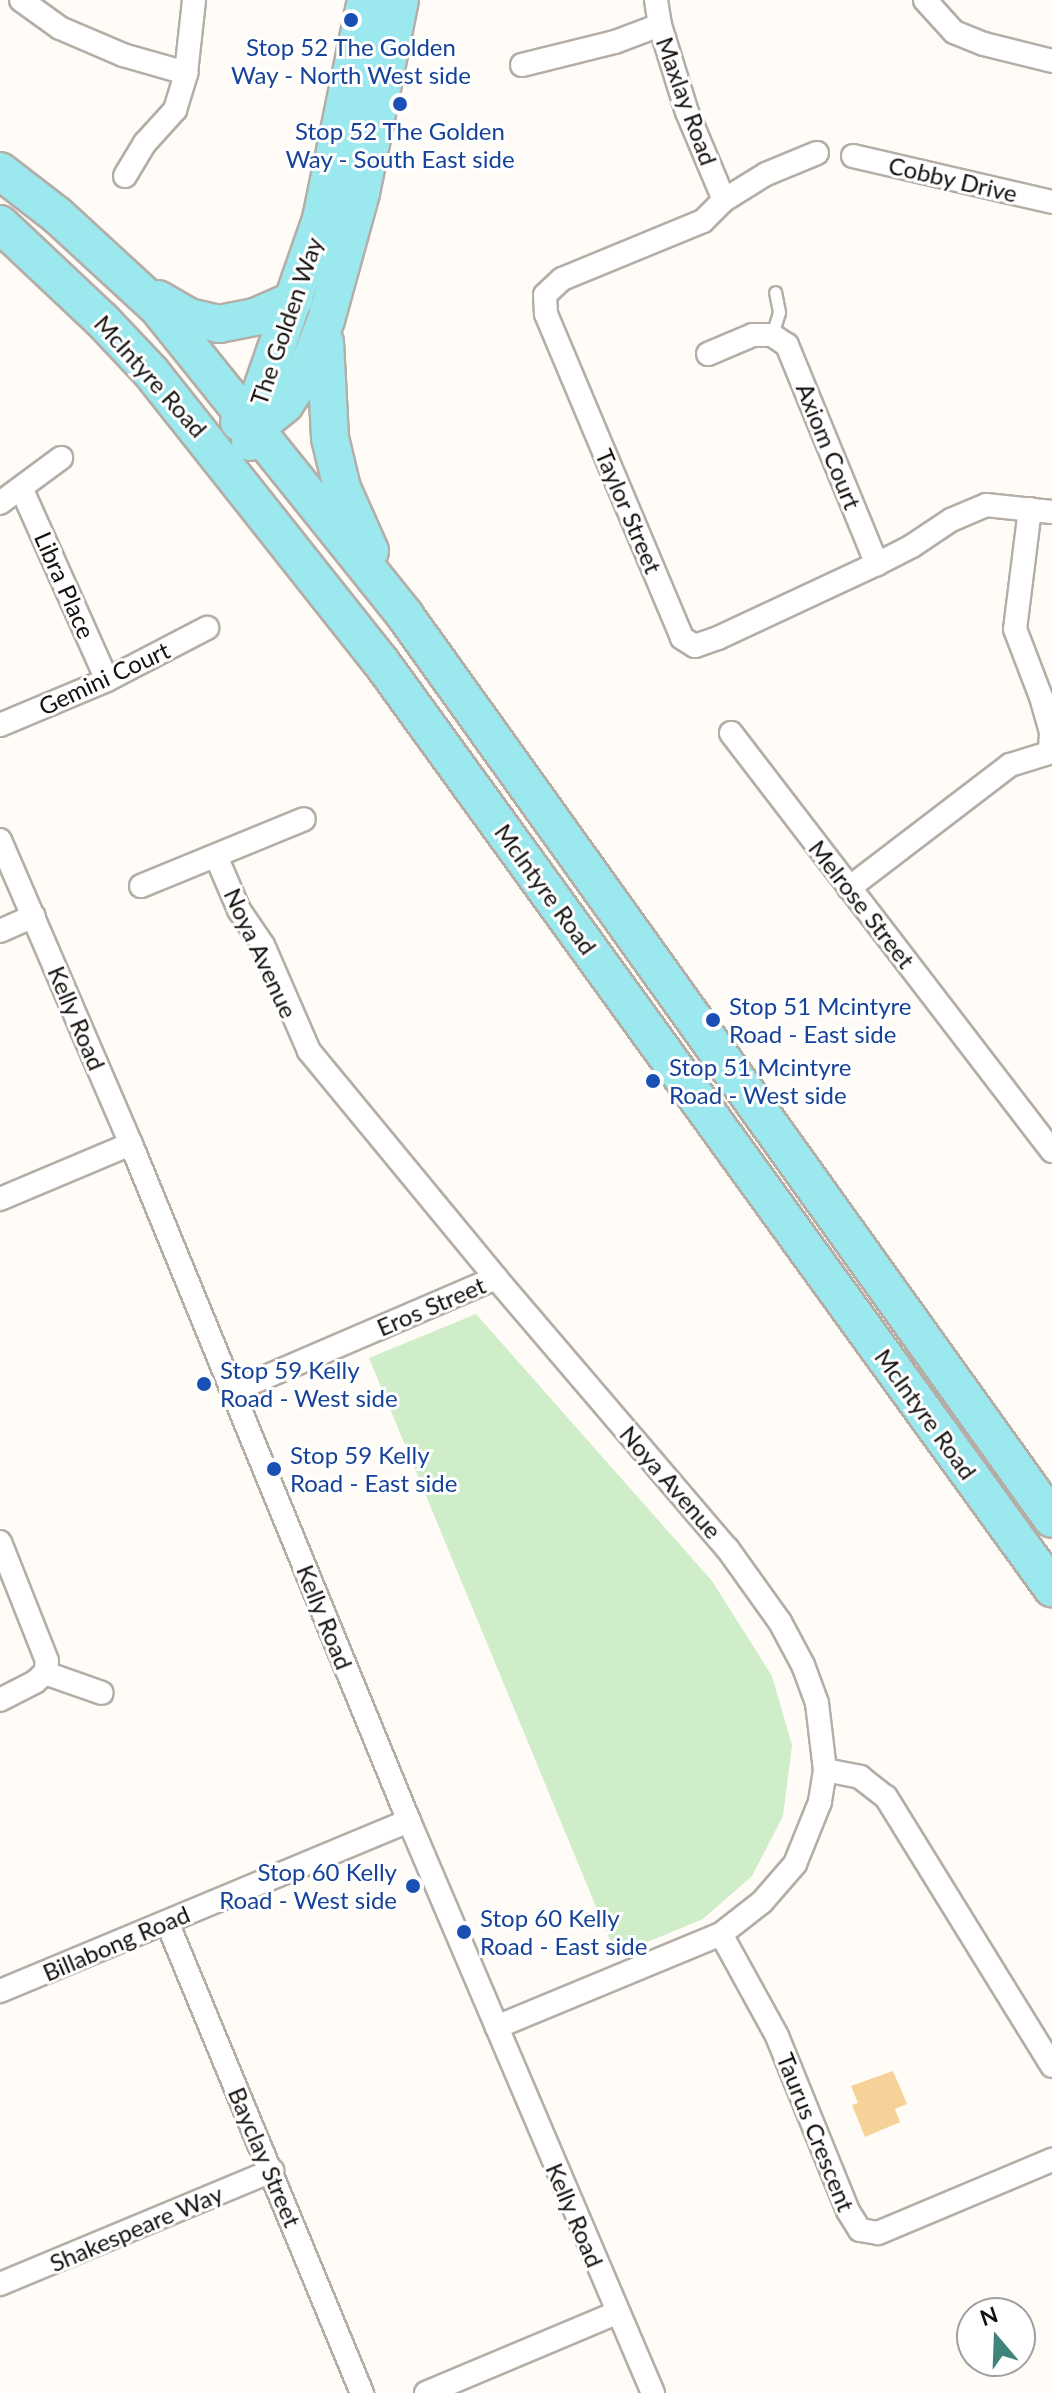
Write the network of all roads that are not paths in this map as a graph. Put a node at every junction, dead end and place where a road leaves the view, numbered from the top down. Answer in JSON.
{"nodes":[{"id":1,"x":21,"y":0,"type":"edge"},
{"id":2,"x":194,"y":0,"type":"edge"},
{"id":3,"x":366,"y":0,"type":"edge"},
{"id":4,"x":400,"y":0,"type":"edge"},
{"id":5,"x":656,"y":0,"type":"edge"},
{"id":6,"x":925,"y":0,"type":"edge"},
{"id":7,"x":660,"y":25,"type":"junction"},
{"id":8,"x":1052,"y":61,"type":"edge"},
{"id":9,"x":522,"y":65,"type":"dead end"},
{"id":10,"x":186,"y":73,"type":"junction"},
{"id":11,"x":817,"y":153,"type":"dead end"},
{"id":12,"x":853,"y":156,"type":"dead end"},
{"id":13,"x":0,"y":171,"type":"edge"},
{"id":14,"x":125,"y":176,"type":"dead end"},
{"id":15,"x":724,"y":200,"type":"junction"},
{"id":16,"x":1052,"y":202,"type":"edge"},
{"id":17,"x":0,"y":224,"type":"edge"},
{"id":18,"x":139,"y":289,"type":"junction"},
{"id":19,"x":775,"y":292,"type":"dead end"},
{"id":20,"x":294,"y":300,"type":"junction"},
{"id":21,"x":326,"y":320,"type":"junction"},
{"id":22,"x":772,"y":335,"type":"junction"},
{"id":23,"x":708,"y":354,"type":"dead end"},
{"id":24,"x":151,"y":372,"type":"junction"},
{"id":25,"x":250,"y":424,"type":"junction"},
{"id":26,"x":61,"y":458,"type":"dead end"},
{"id":27,"x":22,"y":490,"type":"junction"},
{"id":28,"x":0,"y":503,"type":"edge"},
{"id":29,"x":1041,"y":510,"type":"edge"},
{"id":30,"x":877,"y":564,"type":"junction"},
{"id":31,"x":406,"y":617,"type":"junction"},
{"id":32,"x":207,"y":628,"type":"dead end"},
{"id":33,"x":381,"y":662,"type":"junction"},
{"id":34,"x":107,"y":680,"type":"junction"},
{"id":35,"x":0,"y":725,"type":"edge"},
{"id":36,"x":731,"y":733,"type":"dead end"},
{"id":37,"x":1051,"y":752,"type":"edge"},
{"id":38,"x":304,"y":819,"type":"dead end"},
{"id":39,"x":0,"y":840,"type":"edge"},
{"id":40,"x":216,"y":856,"type":"junction"},
{"id":41,"x":141,"y":886,"type":"dead end"},
{"id":42,"x":849,"y":888,"type":"junction"},
{"id":43,"x":34,"y":916,"type":"junction"},
{"id":44,"x":0,"y":931,"type":"edge"},
{"id":45,"x":131,"y":1144,"type":"junction"},
{"id":46,"x":1052,"y":1151,"type":"edge"},
{"id":47,"x":0,"y":1199,"type":"edge"},
{"id":48,"x":496,"y":1278,"type":"junction"},
{"id":49,"x":233,"y":1391,"type":"junction"},
{"id":50,"x":1052,"y":1519,"type":"edge"},
{"id":51,"x":0,"y":1542,"type":"edge"},
{"id":52,"x":1052,"y":1588,"type":"edge"},
{"id":53,"x":45,"y":1673,"type":"junction"},
{"id":54,"x":102,"y":1693,"type":"dead end"},
{"id":55,"x":0,"y":1700,"type":"edge"},
{"id":56,"x":825,"y":1770,"type":"junction"},
{"id":57,"x":409,"y":1821,"type":"junction"},
{"id":58,"x":167,"y":1922,"type":"junction"},
{"id":59,"x":721,"y":1934,"type":"junction"},
{"id":60,"x":0,"y":1991,"type":"edge"},
{"id":61,"x":496,"y":2027,"type":"junction"},
{"id":62,"x":1052,"y":2066,"type":"edge"},
{"id":63,"x":1052,"y":2160,"type":"edge"},
{"id":64,"x":272,"y":2171,"type":"junction"},
{"id":65,"x":0,"y":2284,"type":"edge"},
{"id":66,"x":616,"y":2313,"type":"junction"},
{"id":67,"x":362,"y":2393,"type":"edge"},
{"id":68,"x":426,"y":2393,"type":"edge"},
{"id":69,"x":653,"y":2393,"type":"edge"}],
"edges":[{"from":1,"to":10,"type":"street"},
{"from":2,"to":10,"type":"street"},
{"from":3,"to":20,"type":"main road","name":"The Golden Way"},
{"from":4,"to":21,"type":"main road","name":"The Golden Way"},
{"from":5,"to":7,"type":"street","name":"Maxlay Road"},
{"from":6,"to":8,"type":"street"},
{"from":7,"to":9,"type":"street"},
{"from":7,"to":15,"type":"street","name":"Maxlay Road"},
{"from":10,"to":14,"type":"street"},
{"from":11,"to":15,"type":"street","name":"Taylor Street"},
{"from":12,"to":16,"type":"street","name":"Cobby Drive"},
{"from":13,"to":18,"type":"main road","name":"McIntyre Road"},
{"from":15,"to":30,"type":"street","name":"Taylor Street"},
{"from":17,"to":24,"type":"main road","name":"McIntyre Road"},
{"from":18,"to":20,"type":"main road"},
{"from":18,"to":25,"type":"main road","name":"McIntyre Road"},
{"from":19,"to":22,"type":"lane"},
{"from":20,"to":25,"type":"main road","name":"The Golden Way"},
{"from":21,"to":25,"type":"main road","name":"The Golden Way"},
{"from":21,"to":31,"type":"main road"},
{"from":22,"to":23,"type":"street"},
{"from":22,"to":30,"type":"street","name":"Axiom Court"},
{"from":24,"to":25,"type":"main road"},
{"from":24,"to":33,"type":"main road","name":"McIntyre Road"},
{"from":25,"to":31,"type":"main road","name":"McIntyre Road"},
{"from":25,"to":33,"type":"main road"},
{"from":26,"to":27,"type":"street"},
{"from":27,"to":28,"type":"street"},
{"from":27,"to":34,"type":"street","name":"Libra Place"},
{"from":29,"to":30,"type":"street","name":"Taylor Street"},
{"from":29,"to":37,"type":"street"},
{"from":31,"to":50,"type":"main road","name":"McIntyre Road"},
{"from":32,"to":34,"type":"street","name":"Gemini Court"},
{"from":33,"to":52,"type":"main road","name":"McIntyre Road"},
{"from":34,"to":35,"type":"street","name":"Gemini Court"},
{"from":36,"to":42,"type":"street","name":"Melrose Street"},
{"from":37,"to":42,"type":"street"},
{"from":38,"to":40,"type":"street"},
{"from":39,"to":43,"type":"street","name":"Kelly Road"},
{"from":40,"to":41,"type":"street"},
{"from":40,"to":48,"type":"street","name":"Noya Avenue"},
{"from":42,"to":46,"type":"street","name":"Melrose Street"},
{"from":43,"to":44,"type":"street"},
{"from":43,"to":45,"type":"street","name":"Kelly Road"},
{"from":45,"to":47,"type":"street"},
{"from":45,"to":49,"type":"street","name":"Kelly Road"},
{"from":48,"to":49,"type":"street","name":"Eros Street"},
{"from":48,"to":56,"type":"street","name":"Noya Avenue"},
{"from":49,"to":57,"type":"street","name":"Kelly Road"},
{"from":51,"to":53,"type":"street"},
{"from":53,"to":54,"type":"street"},
{"from":53,"to":55,"type":"street"},
{"from":56,"to":59,"type":"street","name":"Noya Avenue"},
{"from":56,"to":62,"type":"street"},
{"from":57,"to":58,"type":"street","name":"Billabong Road"},
{"from":57,"to":61,"type":"street","name":"Kelly Road"},
{"from":58,"to":60,"type":"street","name":"Billabong Road"},
{"from":58,"to":64,"type":"street","name":"Bayclay Street"},
{"from":59,"to":61,"type":"street","name":"Noya Avenue"},
{"from":59,"to":63,"type":"street","name":"Taurus Crescent"},
{"from":61,"to":66,"type":"street","name":"Kelly Road"},
{"from":64,"to":65,"type":"street","name":"Shakespeare Way"},
{"from":64,"to":67,"type":"street","name":"Bayclay Street"},
{"from":66,"to":68,"type":"street"},
{"from":66,"to":69,"type":"street","name":"Kelly Road"}]}
